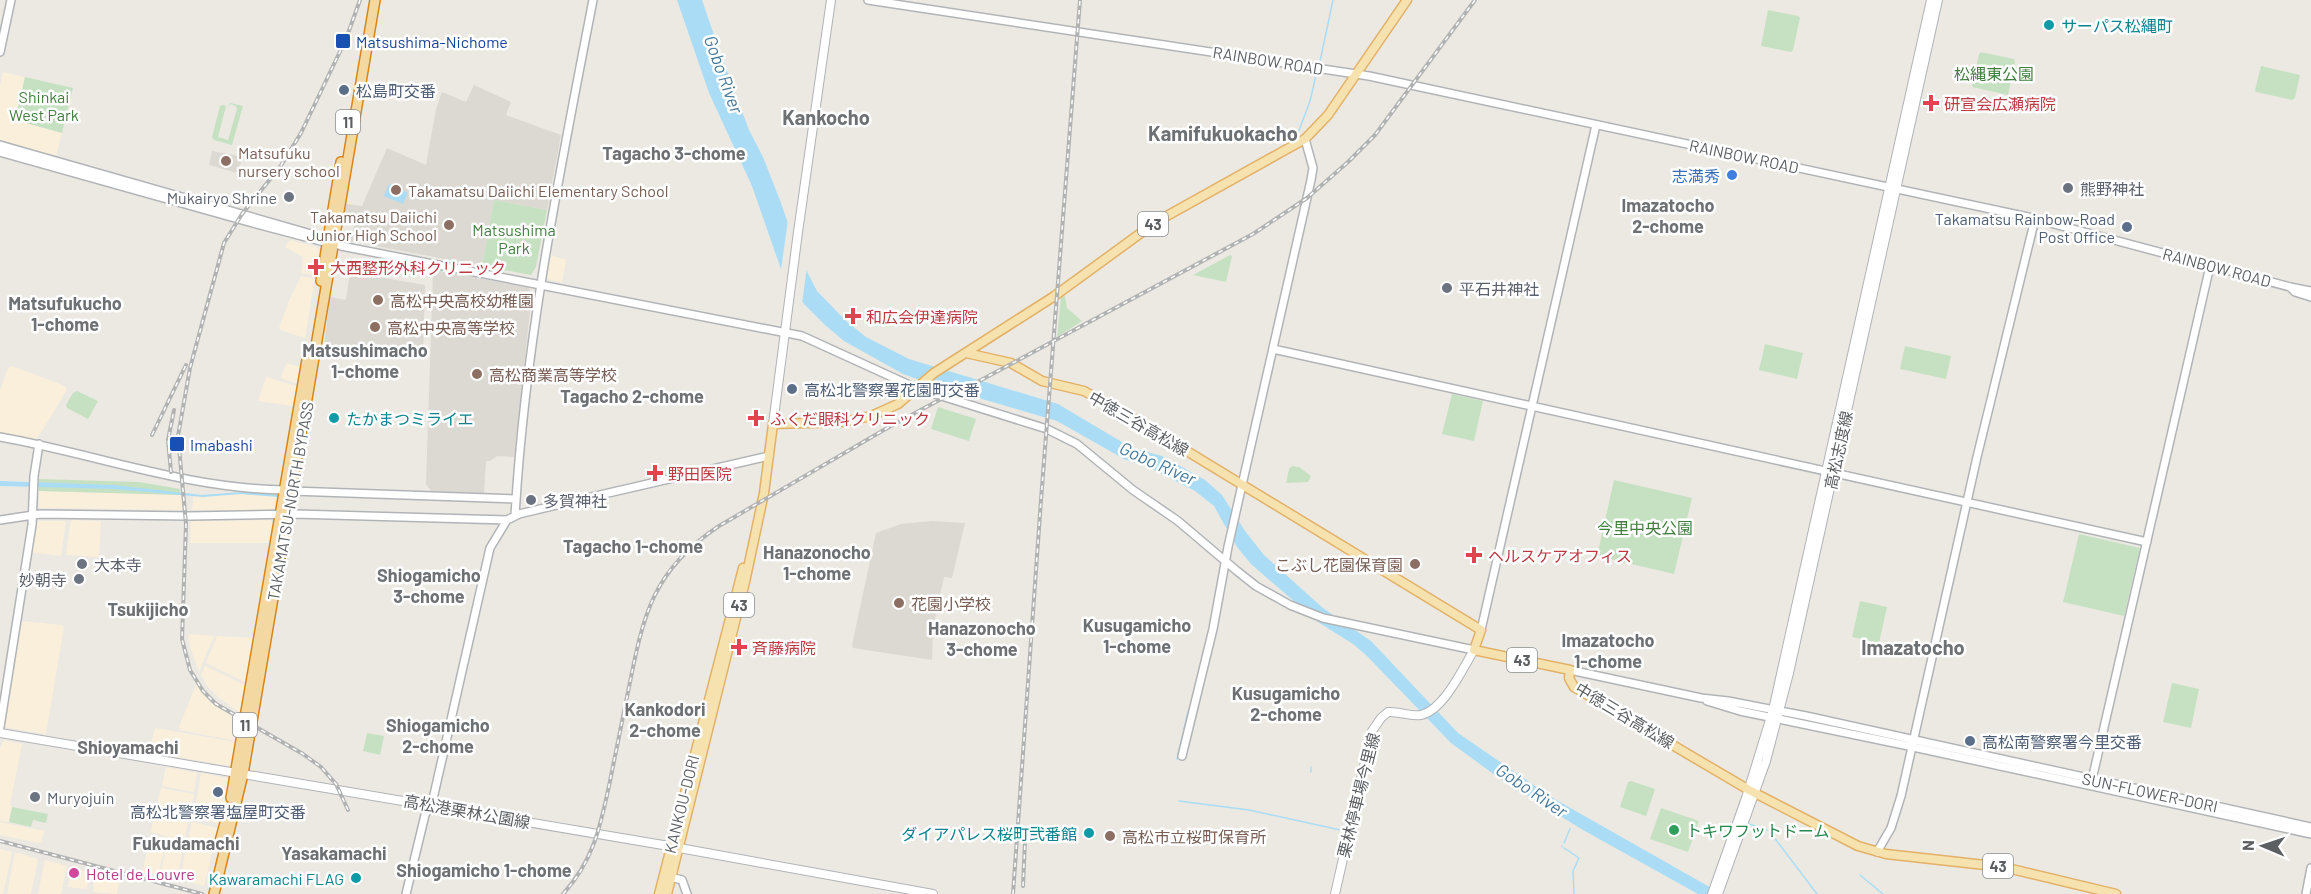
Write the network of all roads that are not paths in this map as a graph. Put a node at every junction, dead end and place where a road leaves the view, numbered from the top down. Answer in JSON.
{"nodes":[{"id":1,"x":11,"y":0,"type":"edge"},
{"id":2,"x":369,"y":0,"type":"edge"},
{"id":3,"x":375,"y":0,"type":"edge"},
{"id":4,"x":593,"y":0,"type":"edge"},
{"id":5,"x":831,"y":0,"type":"edge"},
{"id":6,"x":868,"y":0,"type":"edge"},
{"id":7,"x":1407,"y":0,"type":"edge"},
{"id":8,"x":1931,"y":0,"type":"edge"},
{"id":9,"x":1938,"y":0,"type":"edge"},
{"id":10,"x":0,"y":52,"type":"edge"},
{"id":11,"x":1356,"y":74,"type":"junction"},
{"id":12,"x":1596,"y":125,"type":"junction"},
{"id":13,"x":1305,"y":139,"type":"junction"},
{"id":14,"x":0,"y":145,"type":"edge"},
{"id":15,"x":0,"y":152,"type":"edge"},
{"id":16,"x":1892,"y":188,"type":"junction"},
{"id":17,"x":2035,"y":219,"type":"junction"},
{"id":18,"x":330,"y":242,"type":"junction"},
{"id":19,"x":2210,"y":266,"type":"junction"},
{"id":20,"x":540,"y":284,"type":"junction"},
{"id":21,"x":2290,"y":287,"type":"junction"},
{"id":22,"x":2311,"y":291,"type":"edge"},
{"id":23,"x":2311,"y":297,"type":"edge"},
{"id":24,"x":785,"y":332,"type":"junction"},
{"id":25,"x":1273,"y":349,"type":"junction"},
{"id":26,"x":966,"y":353,"type":"junction"},
{"id":27,"x":919,"y":386,"type":"junction"},
{"id":28,"x":1532,"y":406,"type":"junction"},
{"id":29,"x":773,"y":424,"type":"junction"},
{"id":30,"x":0,"y":437,"type":"edge"},
{"id":31,"x":39,"y":444,"type":"junction"},
{"id":32,"x":769,"y":456,"type":"junction"},
{"id":33,"x":1830,"y":472,"type":"junction"},
{"id":34,"x":1242,"y":484,"type":"junction"},
{"id":35,"x":289,"y":490,"type":"junction"},
{"id":36,"x":516,"y":499,"type":"junction"},
{"id":37,"x":1967,"y":502,"type":"junction"},
{"id":38,"x":284,"y":514,"type":"junction"},
{"id":39,"x":32,"y":515,"type":"junction"},
{"id":40,"x":515,"y":516,"type":"junction"},
{"id":41,"x":0,"y":520,"type":"edge"},
{"id":42,"x":507,"y":520,"type":"junction"},
{"id":43,"x":2147,"y":542,"type":"junction"},
{"id":44,"x":1225,"y":561,"type":"junction"},
{"id":45,"x":1481,"y":630,"type":"junction"},
{"id":46,"x":1474,"y":650,"type":"junction"},
{"id":47,"x":1570,"y":670,"type":"junction"},
{"id":48,"x":1775,"y":714,"type":"junction"},
{"id":49,"x":0,"y":727,"type":"edge"},
{"id":50,"x":0,"y":733,"type":"edge"},
{"id":51,"x":1913,"y":744,"type":"junction"},
{"id":52,"x":1182,"y":756,"type":"dead end"},
{"id":53,"x":240,"y":774,"type":"junction"},
{"id":54,"x":2090,"y":782,"type":"junction"},
{"id":55,"x":1752,"y":792,"type":"junction"},
{"id":56,"x":430,"y":806,"type":"junction"},
{"id":57,"x":2311,"y":827,"type":"edge"},
{"id":58,"x":2311,"y":834,"type":"edge"},
{"id":59,"x":674,"y":847,"type":"junction"},
{"id":60,"x":1877,"y":852,"type":"junction"},
{"id":61,"x":2311,"y":868,"type":"edge"},
{"id":62,"x":671,"y":877,"type":"junction"},
{"id":63,"x":2311,"y":888,"type":"edge"},
{"id":64,"x":1716,"y":892,"type":"edge"},
{"id":65,"x":208,"y":894,"type":"edge"},
{"id":66,"x":214,"y":894,"type":"edge"},
{"id":67,"x":406,"y":894,"type":"edge"},
{"id":68,"x":659,"y":894,"type":"edge"},
{"id":69,"x":667,"y":894,"type":"edge"},
{"id":70,"x":687,"y":894,"type":"edge"},
{"id":71,"x":933,"y":894,"type":"edge"},
{"id":72,"x":1335,"y":894,"type":"edge"},
{"id":73,"x":2116,"y":894,"type":"edge"},
{"id":74,"x":2306,"y":894,"type":"edge"}],
"edges":[{"from":1,"to":10,"type":"street"},
{"from":2,"to":18,"type":"highway","name":"TAKAMATSU-NORTH BYPASS","number":"11"},
{"from":3,"to":18,"type":"highway","name":"TAKAMATSU-NORTH BYPASS","number":"11"},
{"from":4,"to":20,"type":"street"},
{"from":5,"to":24,"type":"main road","name":"KANKOU-DORI"},
{"from":6,"to":11,"type":"street","name":"RAINBOW ROAD"},
{"from":7,"to":11,"type":"main road","number":"43"},
{"from":8,"to":16,"type":"main road","name":"高松志度線"},
{"from":9,"to":16,"type":"main road","name":"高松志度線"},
{"from":11,"to":12,"type":"street","name":"RAINBOW ROAD"},
{"from":11,"to":13,"type":"main road","number":"43"},
{"from":12,"to":16,"type":"street","name":"RAINBOW ROAD"},
{"from":12,"to":28,"type":"street"},
{"from":13,"to":25,"type":"street"},
{"from":13,"to":26,"type":"main road","number":"43"},
{"from":14,"to":18,"type":"street"},
{"from":15,"to":18,"type":"street"},
{"from":16,"to":17,"type":"street","name":"RAINBOW ROAD"},
{"from":16,"to":33,"type":"main road","name":"高松志度線"},
{"from":17,"to":19,"type":"street","name":"RAINBOW ROAD"},
{"from":17,"to":37,"type":"street"},
{"from":18,"to":20,"type":"street"},
{"from":18,"to":35,"type":"highway","name":"TAKAMATSU-NORTH BYPASS","number":"11"},
{"from":19,"to":21,"type":"street","name":"RAINBOW ROAD"},
{"from":19,"to":43,"type":"street"},
{"from":20,"to":24,"type":"street"},
{"from":20,"to":36,"type":"street"},
{"from":21,"to":22,"type":"street"},
{"from":21,"to":23,"type":"street"},
{"from":24,"to":27,"type":"street"},
{"from":24,"to":29,"type":"main road","name":"KANKOU-DORI"},
{"from":25,"to":28,"type":"street"},
{"from":25,"to":34,"type":"street"},
{"from":26,"to":27,"type":"main road","number":"43"},
{"from":26,"to":34,"type":"main road","name":"中徳三谷高松線"},
{"from":27,"to":29,"type":"main road","number":"43"},
{"from":27,"to":44,"type":"street"},
{"from":28,"to":33,"type":"street"},
{"from":28,"to":45,"type":"street"},
{"from":29,"to":32,"type":"main road","name":"KANKOU-DORI","number":"43"},
{"from":30,"to":31,"type":"street"},
{"from":31,"to":35,"type":"street"},
{"from":31,"to":39,"type":"street"},
{"from":32,"to":40,"type":"street"},
{"from":32,"to":59,"type":"main road","name":"KANKOU-DORI","number":"43"},
{"from":33,"to":37,"type":"street"},
{"from":33,"to":48,"type":"main road","name":"高松志度線"},
{"from":34,"to":44,"type":"street"},
{"from":34,"to":45,"type":"main road","name":"中徳三谷高松線"},
{"from":35,"to":36,"type":"street"},
{"from":35,"to":38,"type":"highway","name":"TAKAMATSU-NORTH BYPASS","number":"11"},
{"from":36,"to":40,"type":"street"},
{"from":37,"to":43,"type":"street"},
{"from":37,"to":51,"type":"street"},
{"from":38,"to":39,"type":"street"},
{"from":38,"to":42,"type":"street"},
{"from":38,"to":53,"type":"highway","name":"TAKAMATSU-NORTH BYPASS","number":"11"},
{"from":39,"to":41,"type":"street"},
{"from":39,"to":49,"type":"street"},
{"from":40,"to":42,"type":"street"},
{"from":42,"to":56,"type":"street"},
{"from":43,"to":54,"type":"street"},
{"from":44,"to":46,"type":"street"},
{"from":44,"to":52,"type":"street"},
{"from":45,"to":46,"type":"main road"},
{"from":46,"to":47,"type":"main road","name":"中徳三谷高松線","number":"43"},
{"from":46,"to":72,"type":"main road","name":"栗林停車場今里線"},
{"from":47,"to":48,"type":"street"},
{"from":47,"to":55,"type":"main road","name":"中徳三谷高松線","number":"43"},
{"from":48,"to":51,"type":"street"},
{"from":48,"to":55,"type":"main road","name":"高松志度線"},
{"from":50,"to":53,"type":"main road","name":"高松港栗林公園線"},
{"from":51,"to":54,"type":"street","name":"SUN-FLOWER-DORI"},
{"from":51,"to":54,"type":"street","name":"SUN-FLOWER-DORI"},
{"from":51,"to":60,"type":"street"},
{"from":53,"to":56,"type":"main road","name":"高松港栗林公園線"},
{"from":53,"to":65,"type":"highway","name":"TAKAMATSU-NORTH BYPASS","number":"11"},
{"from":53,"to":66,"type":"highway","name":"TAKAMATSU-NORTH BYPASS","number":"11"},
{"from":54,"to":57,"type":"street","name":"SUN-FLOWER-DORI"},
{"from":54,"to":58,"type":"street","name":"SUN-FLOWER-DORI"},
{"from":55,"to":60,"type":"main road","name":"中徳三谷高松線","number":"43"},
{"from":55,"to":64,"type":"main road","name":"高松志度線"},
{"from":56,"to":59,"type":"main road","name":"高松港栗林公園線"},
{"from":56,"to":67,"type":"street"},
{"from":59,"to":62,"type":"main road","name":"KANKOU-DORI","number":"43"},
{"from":59,"to":68,"type":"main road","name":"KANKOU-DORI","number":"43"},
{"from":59,"to":71,"type":"main road","name":"高松港栗林公園線"},
{"from":60,"to":73,"type":"main road","name":"中徳三谷高松線","number":"43"},
{"from":61,"to":74,"type":"street"},
{"from":62,"to":69,"type":"main road","name":"KANKOU-DORI","number":"43"},
{"from":62,"to":70,"type":"street"},
{"from":63,"to":74,"type":"street"}]}
